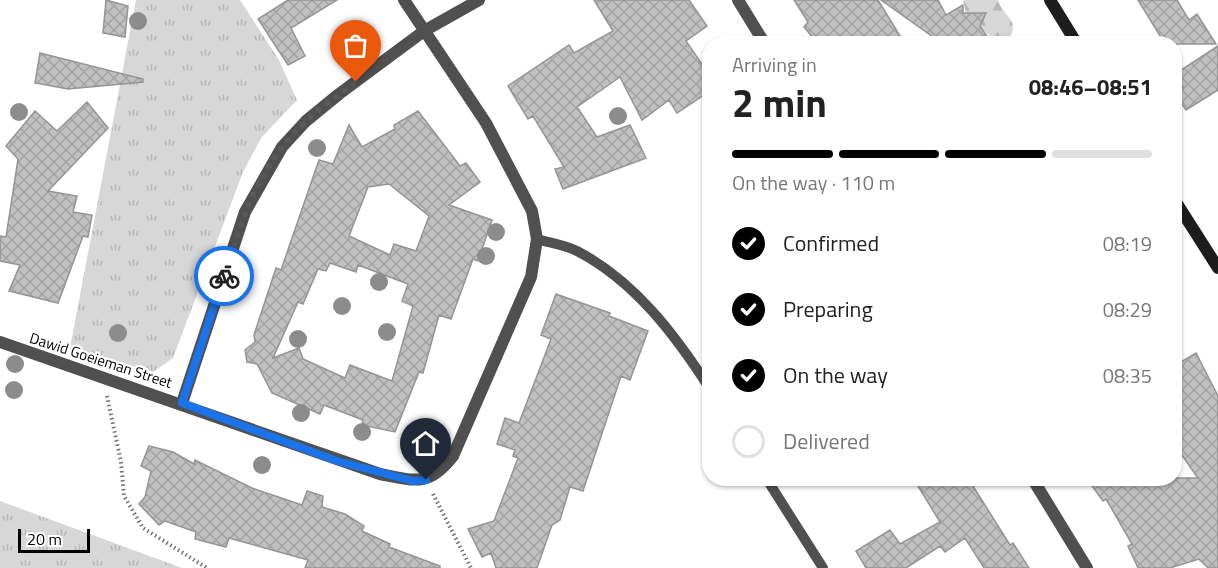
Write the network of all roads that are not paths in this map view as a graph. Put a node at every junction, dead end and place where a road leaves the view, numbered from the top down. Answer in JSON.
{"nodes":[{"id":1,"x":404,"y":0,"type":"edge"},
{"id":2,"x":478,"y":0,"type":"edge"},
{"id":3,"x":738,"y":0,"type":"edge"},
{"id":4,"x":1050,"y":0,"type":"edge"},
{"id":5,"x":424,"y":31,"type":"junction"},
{"id":6,"x":760,"y":36,"type":"edge"},
{"id":7,"x":1072,"y":36,"type":"edge"},
{"id":8,"x":1182,"y":212,"type":"edge"},
{"id":9,"x":537,"y":239,"type":"junction"},
{"id":10,"x":1218,"y":268,"type":"edge"},
{"id":11,"x":0,"y":342,"type":"edge"},
{"id":12,"x":702,"y":376,"type":"edge"},
{"id":13,"x":182,"y":403,"type":"junction"},
{"id":14,"x":771,"y":486,"type":"edge"},
{"id":15,"x":1037,"y":486,"type":"edge"},
{"id":16,"x":823,"y":568,"type":"edge"},
{"id":17,"x":1087,"y":568,"type":"edge"}],
"edges":[{"from":1,"to":5,"type":"street"},
{"from":2,"to":5,"type":"street"},
{"from":3,"to":6,"type":"street"},
{"from":4,"to":7,"type":"street"},
{"from":5,"to":9,"type":"street"},
{"from":5,"to":13,"type":"street"},
{"from":8,"to":10,"type":"street"},
{"from":9,"to":12,"type":"lane"},
{"from":9,"to":13,"type":"street","name":"Dawid Goeieman Street"},
{"from":11,"to":13,"type":"street","name":"Dawid Goeieman Street"},
{"from":14,"to":16,"type":"lane"},
{"from":15,"to":17,"type":"street"}]}
